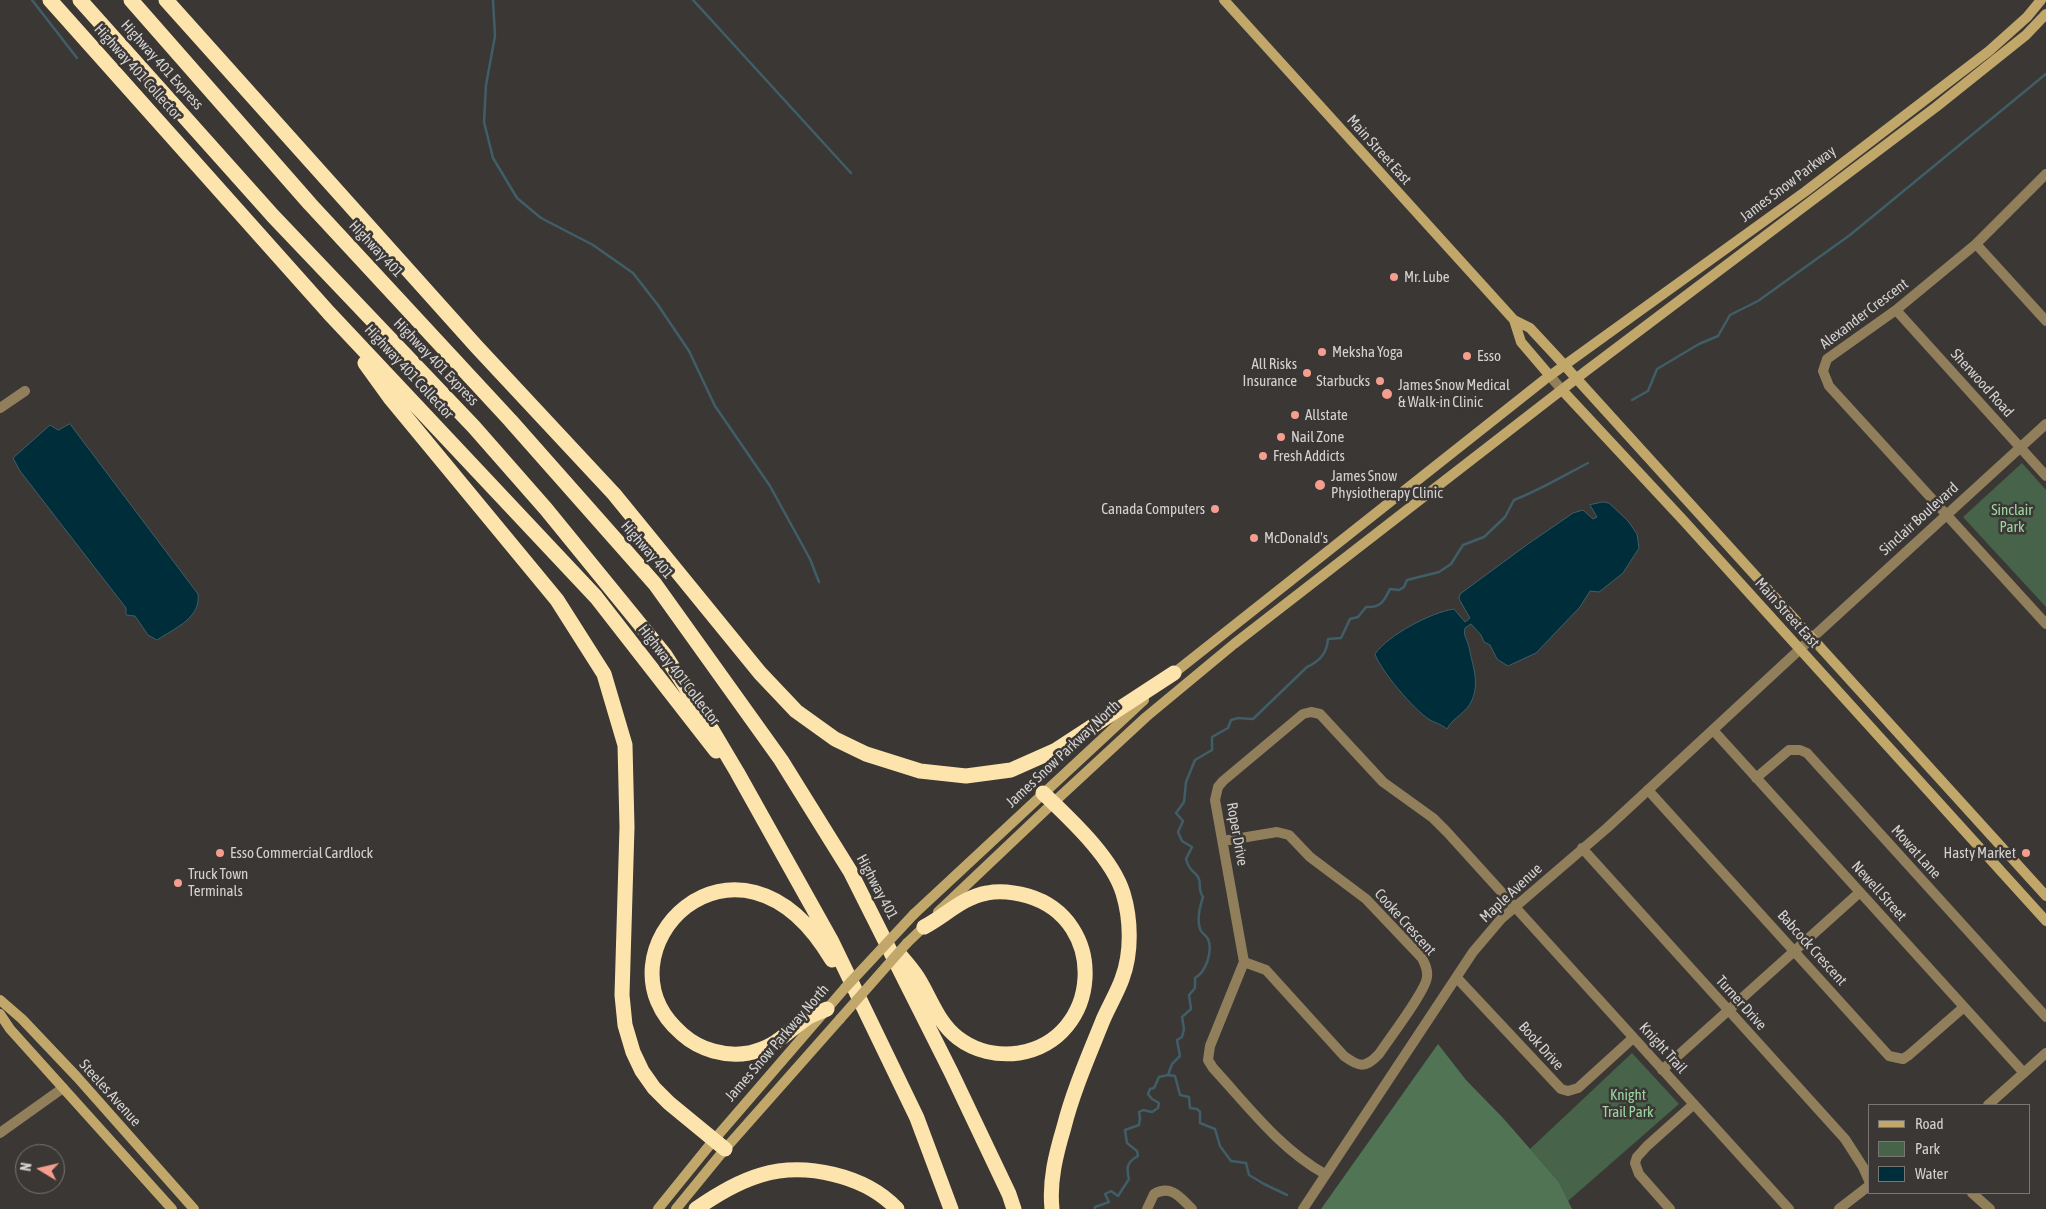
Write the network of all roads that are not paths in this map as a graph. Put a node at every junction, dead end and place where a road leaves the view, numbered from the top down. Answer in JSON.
{"nodes":[{"id":1,"x":50,"y":0,"type":"edge"},
{"id":2,"x":80,"y":0,"type":"edge"},
{"id":3,"x":131,"y":0,"type":"edge"},
{"id":4,"x":166,"y":0,"type":"edge"},
{"id":5,"x":1224,"y":0,"type":"edge"},
{"id":6,"x":2041,"y":0,"type":"edge"},
{"id":7,"x":2046,"y":14,"type":"edge"},
{"id":8,"x":2046,"y":174,"type":"edge"},
{"id":9,"x":1976,"y":244,"type":"junction"},
{"id":10,"x":1896,"y":310,"type":"junction"},
{"id":11,"x":329,"y":313,"type":"junction"},
{"id":12,"x":1514,"y":320,"type":"junction"},
{"id":13,"x":2046,"y":321,"type":"edge"},
{"id":14,"x":1564,"y":366,"type":"junction"},
{"id":15,"x":1547,"y":378,"type":"junction"},
{"id":16,"x":1576,"y":379,"type":"junction"},
{"id":17,"x":1562,"y":390,"type":"junction"},
{"id":18,"x":25,"y":391,"type":"dead end"},
{"id":19,"x":0,"y":408,"type":"edge"},
{"id":20,"x":2046,"y":424,"type":"edge"},
{"id":21,"x":2021,"y":448,"type":"junction"},
{"id":22,"x":2046,"y":476,"type":"edge"},
{"id":23,"x":1947,"y":515,"type":"junction"},
{"id":24,"x":2046,"y":624,"type":"edge"},
{"id":25,"x":1812,"y":638,"type":"junction"},
{"id":26,"x":1799,"y":649,"type":"junction"},
{"id":27,"x":1174,"y":673,"type":"junction"},
{"id":28,"x":1713,"y":730,"type":"junction"},
{"id":29,"x":737,"y":772,"type":"junction"},
{"id":30,"x":1756,"y":778,"type":"junction"},
{"id":31,"x":1648,"y":790,"type":"junction"},
{"id":32,"x":1048,"y":798,"type":"junction"},
{"id":33,"x":1223,"y":841,"type":"junction"},
{"id":34,"x":1582,"y":848,"type":"junction"},
{"id":35,"x":1860,"y":892,"type":"junction"},
{"id":36,"x":2046,"y":896,"type":"edge"},
{"id":37,"x":1514,"y":908,"type":"junction"},
{"id":38,"x":2046,"y":921,"type":"edge"},
{"id":39,"x":878,"y":927,"type":"junction"},
{"id":40,"x":924,"y":927,"type":"junction"},
{"id":41,"x":1794,"y":951,"type":"junction"},
{"id":42,"x":1244,"y":962,"type":"junction"},
{"id":43,"x":1457,"y":978,"type":"junction"},
{"id":44,"x":0,"y":1000,"type":"edge"},
{"id":45,"x":1964,"y":1007,"type":"junction"},
{"id":46,"x":827,"y":1009,"type":"junction"},
{"id":47,"x":1729,"y":1012,"type":"junction"},
{"id":48,"x":0,"y":1014,"type":"edge"},
{"id":49,"x":2046,"y":1016,"type":"edge"},
{"id":50,"x":879,"y":1038,"type":"junction"},
{"id":51,"x":1633,"y":1038,"type":"junction"},
{"id":52,"x":2046,"y":1053,"type":"edge"},
{"id":53,"x":1662,"y":1070,"type":"junction"},
{"id":54,"x":2024,"y":1073,"type":"junction"},
{"id":55,"x":63,"y":1088,"type":"junction"},
{"id":56,"x":1694,"y":1104,"type":"junction"},
{"id":57,"x":1989,"y":1104,"type":"edge"},
{"id":58,"x":0,"y":1133,"type":"edge"},
{"id":59,"x":719,"y":1145,"type":"junction"},
{"id":60,"x":1325,"y":1174,"type":"junction"},
{"id":61,"x":1868,"y":1179,"type":"edge"},
{"id":62,"x":1868,"y":1186,"type":"edge"},
{"id":63,"x":1973,"y":1194,"type":"edge"},
{"id":64,"x":172,"y":1209,"type":"edge"},
{"id":65,"x":194,"y":1209,"type":"edge"},
{"id":66,"x":658,"y":1209,"type":"edge"},
{"id":67,"x":676,"y":1209,"type":"edge"},
{"id":68,"x":696,"y":1209,"type":"edge"},
{"id":69,"x":897,"y":1209,"type":"edge"},
{"id":70,"x":951,"y":1209,"type":"edge"},
{"id":71,"x":1014,"y":1209,"type":"edge"},
{"id":72,"x":1052,"y":1209,"type":"edge"},
{"id":73,"x":1147,"y":1209,"type":"edge"},
{"id":74,"x":1192,"y":1209,"type":"edge"},
{"id":75,"x":1302,"y":1209,"type":"edge"},
{"id":76,"x":1670,"y":1209,"type":"edge"},
{"id":77,"x":1789,"y":1209,"type":"edge"},
{"id":78,"x":1839,"y":1209,"type":"edge"},
{"id":79,"x":1990,"y":1209,"type":"edge"}],
"edges":[{"from":1,"to":11,"type":"highway","name":"Highway 401 Collector"},
{"from":2,"to":29,"type":"highway","name":"Highway 401 Express"},
{"from":3,"to":39,"type":"highway","name":"Highway 401"},
{"from":4,"to":27,"type":"highway"},
{"from":5,"to":12,"type":"main road","name":"Main Street East"},
{"from":6,"to":14,"type":"main road","name":"James Snow Parkway"},
{"from":7,"to":16,"type":"main road","name":"James Snow Parkway"},
{"from":8,"to":9,"type":"street","name":"Alexander Crescent"},
{"from":9,"to":10,"type":"street","name":"Alexander Crescent"},
{"from":9,"to":13,"type":"street"},
{"from":10,"to":21,"type":"street","name":"Sherwood Road"},
{"from":10,"to":23,"type":"street","name":"Alexander Crescent"},
{"from":11,"to":29,"type":"highway","name":"Highway 401 Collector"},
{"from":11,"to":59,"type":"highway"},
{"from":12,"to":14,"type":"main road","name":"Main Street East"},
{"from":12,"to":15,"type":"main road","name":"Main Street East"},
{"from":14,"to":15,"type":"main road","name":"James Snow Parkway"},
{"from":14,"to":16,"type":"main road","name":"Main Street East"},
{"from":15,"to":17,"type":"street","name":"Main Street East"},
{"from":15,"to":27,"type":"main road","name":"James Snow Parkway North"},
{"from":16,"to":17,"type":"main road","name":"James Snow Parkway"},
{"from":16,"to":25,"type":"main road","name":"Main Street East"},
{"from":17,"to":26,"type":"main road","name":"Main Street East"},
{"from":17,"to":32,"type":"main road","name":"James Snow Parkway North"},
{"from":18,"to":19,"type":"street"},
{"from":20,"to":21,"type":"street","name":"Sinclair Boulevard"},
{"from":21,"to":22,"type":"street","name":"Sherwood Road"},
{"from":21,"to":23,"type":"street","name":"Sinclair Boulevard"},
{"from":23,"to":24,"type":"street","name":"Alexander Crescent"},
{"from":23,"to":25,"type":"street","name":"Sinclair Boulevard"},
{"from":25,"to":26,"type":"street","name":"Sinclair Boulevard"},
{"from":25,"to":36,"type":"main road","name":"Main Street East"},
{"from":26,"to":28,"type":"street","name":"Maple Avenue"},
{"from":26,"to":38,"type":"main road","name":"Main Street East"},
{"from":27,"to":32,"type":"main road","name":"James Snow Parkway North"},
{"from":28,"to":30,"type":"street","name":"Newell Street"},
{"from":28,"to":31,"type":"street","name":"Maple Avenue"},
{"from":29,"to":50,"type":"highway"},
{"from":30,"to":35,"type":"street","name":"Newell Street"},
{"from":30,"to":49,"type":"street","name":"Mowat Lane"},
{"from":31,"to":34,"type":"street","name":"Maple Avenue"},
{"from":31,"to":41,"type":"street","name":"Babcock Crescent"},
{"from":32,"to":40,"type":"main road","name":"James Snow Parkway North"},
{"from":32,"to":46,"type":"main road","name":"James Snow Parkway North","bridge":true},
{"from":32,"to":72,"type":"highway"},
{"from":33,"to":37,"type":"street","name":"Roper Drive"},
{"from":33,"to":42,"type":"street","name":"Roper Drive"},
{"from":33,"to":42,"type":"street","name":"Cooke Crescent"},
{"from":34,"to":37,"type":"street","name":"Maple Avenue"},
{"from":34,"to":47,"type":"street","name":"Turner Drive"},
{"from":35,"to":41,"type":"street"},
{"from":35,"to":45,"type":"street","name":"Newell Street"},
{"from":37,"to":43,"type":"street","name":"Maple Avenue"},
{"from":37,"to":51,"type":"street","name":"Knight Trail"},
{"from":39,"to":40,"type":"highway"},
{"from":39,"to":71,"type":"highway","name":"Highway 401"},
{"from":40,"to":59,"type":"main road","name":"James Snow Parkway North","bridge":true},
{"from":41,"to":45,"type":"street","name":"Babcock Crescent"},
{"from":41,"to":47,"type":"street"},
{"from":42,"to":60,"type":"street"},
{"from":43,"to":51,"type":"street","name":"Book Drive"},
{"from":43,"to":60,"type":"street","name":"Maple Avenue"},
{"from":44,"to":65,"type":"main road","name":"Steeles Avenue"},
{"from":45,"to":54,"type":"street","name":"Newell Street"},
{"from":46,"to":50,"type":"highway"},
{"from":46,"to":59,"type":"main road","name":"James Snow Parkway North"},
{"from":47,"to":53,"type":"street"},
{"from":47,"to":61,"type":"street","name":"Turner Drive"},
{"from":48,"to":55,"type":"main road","name":"Steeles Avenue"},
{"from":50,"to":70,"type":"highway"},
{"from":51,"to":53,"type":"street","name":"Knight Trail"},
{"from":52,"to":54,"type":"street"},
{"from":53,"to":56,"type":"street","name":"Knight Trail"},
{"from":54,"to":57,"type":"street"},
{"from":55,"to":58,"type":"street"},
{"from":55,"to":64,"type":"main road","name":"Steeles Avenue"},
{"from":56,"to":76,"type":"street"},
{"from":56,"to":77,"type":"street","name":"Knight Trail"},
{"from":59,"to":66,"type":"main road","name":"James Snow Parkway North"},
{"from":59,"to":67,"type":"main road","name":"James Snow Parkway North"},
{"from":60,"to":75,"type":"street","name":"Maple Avenue"},
{"from":62,"to":78,"type":"street"},
{"from":63,"to":79,"type":"street"},
{"from":68,"to":69,"type":"highway"},
{"from":73,"to":74,"type":"street"}]}
